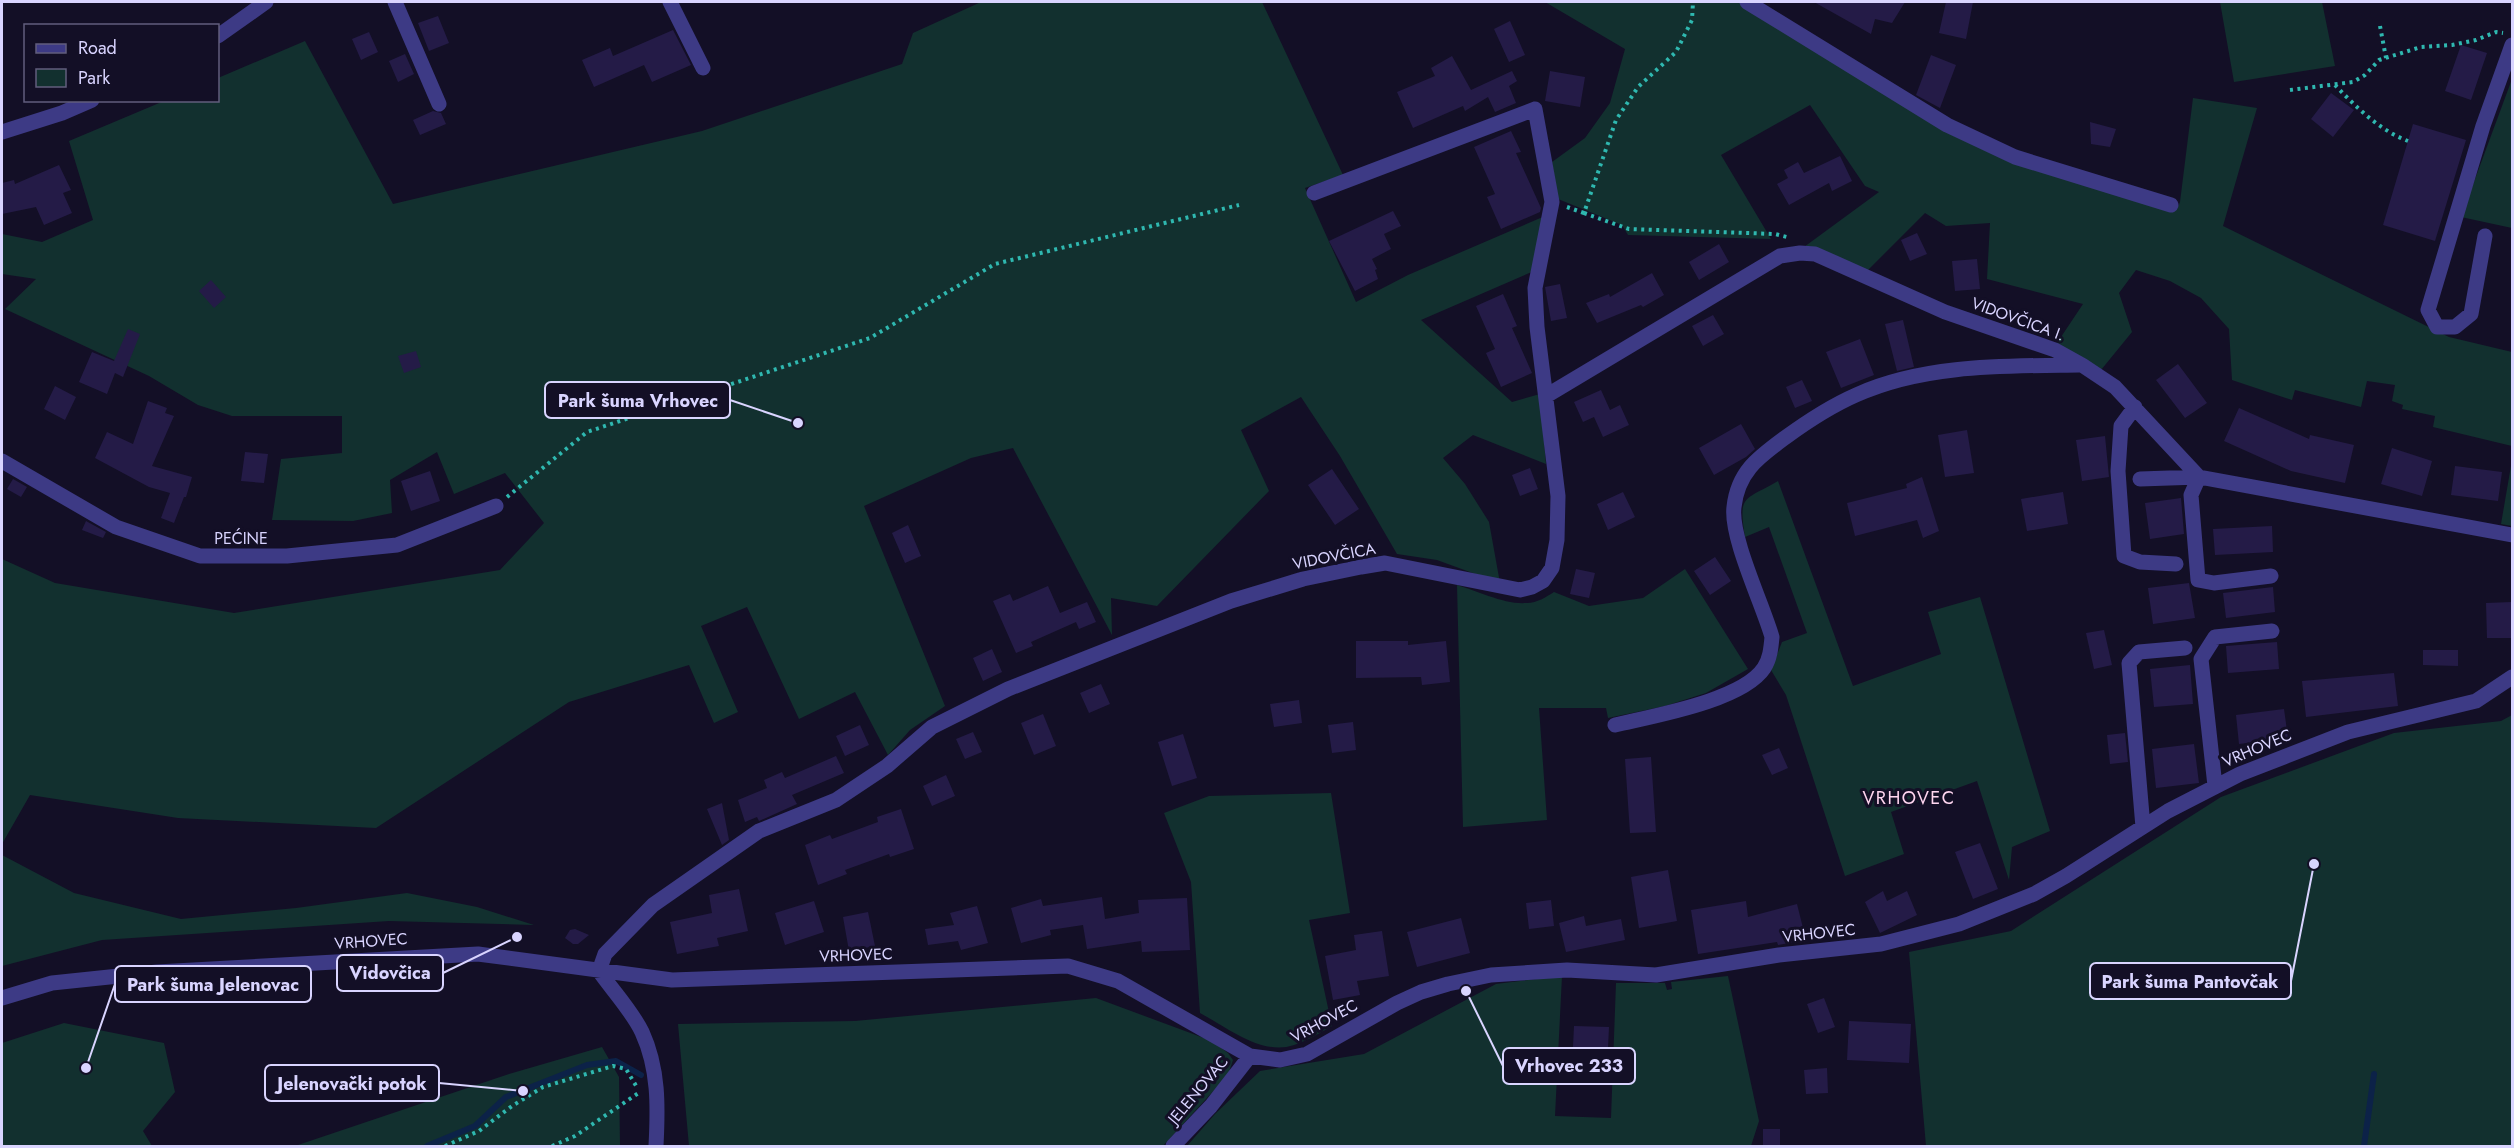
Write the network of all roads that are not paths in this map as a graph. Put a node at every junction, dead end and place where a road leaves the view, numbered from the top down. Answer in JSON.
{"nodes":[{"id":1,"x":266,"y":2,"type":"edge"},
{"id":2,"x":395,"y":2,"type":"edge"},
{"id":3,"x":670,"y":2,"type":"edge"},
{"id":4,"x":1747,"y":2,"type":"edge"},
{"id":5,"x":219,"y":35,"type":"edge"},
{"id":6,"x":2512,"y":45,"type":"edge"},
{"id":7,"x":703,"y":69,"type":"dead end"},
{"id":8,"x":87,"y":102,"type":"edge"},
{"id":9,"x":439,"y":104,"type":"dead end"},
{"id":10,"x":2,"y":132,"type":"edge"},
{"id":11,"x":1314,"y":193,"type":"dead end"},
{"id":12,"x":2171,"y":205,"type":"dead end"},
{"id":13,"x":2485,"y":236,"type":"dead end"},
{"id":14,"x":2082,"y":365,"type":"junction"},
{"id":15,"x":1546,"y":396,"type":"junction"},
{"id":16,"x":2135,"y":407,"type":"junction"},
{"id":17,"x":2,"y":461,"type":"edge"},
{"id":18,"x":2199,"y":477,"type":"junction"},
{"id":19,"x":2140,"y":479,"type":"dead end"},
{"id":20,"x":496,"y":506,"type":"road end"},
{"id":21,"x":2512,"y":535,"type":"edge"},
{"id":22,"x":2176,"y":564,"type":"dead end"},
{"id":23,"x":2271,"y":576,"type":"dead end"},
{"id":24,"x":2272,"y":631,"type":"dead end"},
{"id":25,"x":2185,"y":648,"type":"dead end"},
{"id":26,"x":2512,"y":677,"type":"edge"},
{"id":27,"x":1615,"y":724,"type":"dead end"},
{"id":28,"x":2215,"y":786,"type":"junction"},
{"id":29,"x":2143,"y":827,"type":"junction"},
{"id":30,"x":599,"y":972,"type":"junction"},
{"id":31,"x":2,"y":998,"type":"edge"},
{"id":32,"x":1250,"y":1056,"type":"junction"},
{"id":33,"x":656,"y":1146,"type":"edge"},
{"id":34,"x":1173,"y":1146,"type":"edge"}],
"edges":[{"from":1,"to":5,"type":"street"},
{"from":2,"to":9,"type":"street"},
{"from":3,"to":7,"type":"street"},
{"from":4,"to":12,"type":"street"},
{"from":6,"to":13,"type":"street"},
{"from":8,"to":10,"type":"street"},
{"from":11,"to":15,"type":"street","name":"VIDOVČICA"},
{"from":14,"to":15,"type":"street","name":"VIDOVČICA I."},
{"from":14,"to":16,"type":"street","name":"VIDOVČICA I."},
{"from":14,"to":27,"type":"street"},
{"from":15,"to":30,"type":"street","name":"VIDOVČICA"},
{"from":16,"to":18,"type":"street","name":"VIDOVČICA I."},
{"from":16,"to":22,"type":"street"},
{"from":17,"to":20,"type":"street","name":"PEĆINE"},
{"from":18,"to":19,"type":"street"},
{"from":18,"to":21,"type":"street"},
{"from":18,"to":23,"type":"street"},
{"from":24,"to":28,"type":"street"},
{"from":25,"to":29,"type":"street"},
{"from":26,"to":28,"type":"street","name":"VRHOVEC"},
{"from":28,"to":29,"type":"street","name":"VRHOVEC"},
{"from":29,"to":32,"type":"street","name":"VRHOVEC"},
{"from":30,"to":31,"type":"street","name":"VRHOVEC"},
{"from":30,"to":32,"type":"street","name":"VRHOVEC"},
{"from":30,"to":33,"type":"street"},
{"from":32,"to":34,"type":"street","name":"JELENOVAC"}]}
